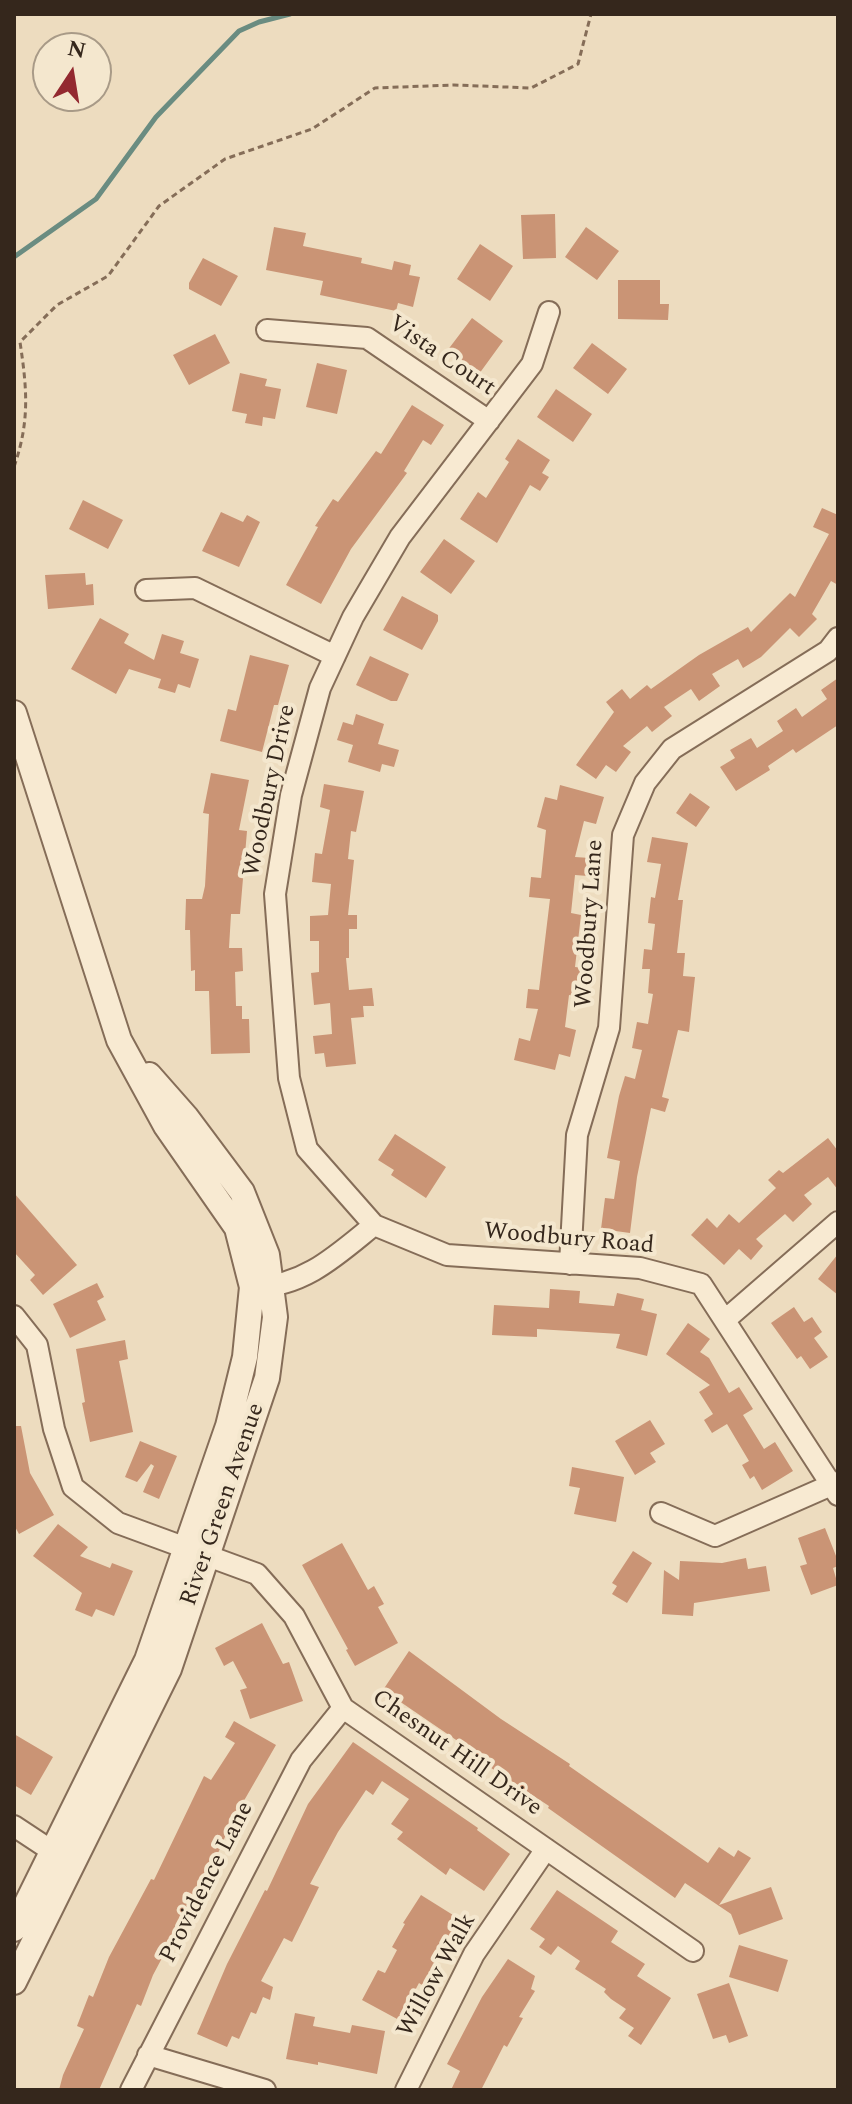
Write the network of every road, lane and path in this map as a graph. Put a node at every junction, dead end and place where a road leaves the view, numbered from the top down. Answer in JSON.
{"nodes":[{"id":1,"x":591,"y":14,"type":"edge"},
{"id":2,"x":549,"y":312,"type":"dead end"},
{"id":3,"x":267,"y":330,"type":"dead end"},
{"id":4,"x":489,"y":421,"type":"junction"},
{"id":5,"x":14,"y":467,"type":"edge"},
{"id":6,"x":146,"y":590,"type":"dead end"},
{"id":7,"x":838,"y":638,"type":"edge"},
{"id":8,"x":335,"y":656,"type":"junction"},
{"id":9,"x":14,"y":713,"type":"edge"},
{"id":10,"x":838,"y":1222,"type":"edge"},
{"id":11,"x":374,"y":1225,"type":"junction"},
{"id":12,"x":570,"y":1264,"type":"junction"},
{"id":13,"x":262,"y":1286,"type":"junction"},
{"id":14,"x":14,"y":1316,"type":"edge"},
{"id":15,"x":725,"y":1320,"type":"junction"},
{"id":16,"x":836,"y":1487,"type":"edge"},
{"id":17,"x":661,"y":1513,"type":"dead end"},
{"id":18,"x":196,"y":1553,"type":"junction"},
{"id":19,"x":343,"y":1708,"type":"junction"},
{"id":20,"x":14,"y":1826,"type":"edge"},
{"id":21,"x":546,"y":1849,"type":"junction"},
{"id":22,"x":62,"y":1858,"type":"junction"},
{"id":23,"x":14,"y":1929,"type":"edge"},
{"id":24,"x":693,"y":1951,"type":"dead end"},
{"id":25,"x":14,"y":1982,"type":"edge"},
{"id":26,"x":148,"y":2055,"type":"junction"},
{"id":27,"x":131,"y":2090,"type":"edge"},
{"id":28,"x":265,"y":2090,"type":"edge"},
{"id":29,"x":406,"y":2090,"type":"edge"}],
"edges":[{"from":1,"to":5,"type":"path"},
{"from":2,"to":4,"type":"street","name":"Woodbury Drive"},
{"from":3,"to":4,"type":"street","name":"Vista Court"},
{"from":4,"to":8,"type":"street","name":"Woodbury Drive"},
{"from":6,"to":8,"type":"street"},
{"from":7,"to":12,"type":"street","name":"Woodbury Lane"},
{"from":8,"to":11,"type":"street","name":"Woodbury Drive"},
{"from":9,"to":13,"type":"street","name":"River Green Avenue"},
{"from":10,"to":15,"type":"street"},
{"from":11,"to":12,"type":"street","name":"Woodbury Road"},
{"from":11,"to":13,"type":"street"},
{"from":12,"to":15,"type":"street","name":"Woodbury Road"},
{"from":13,"to":18,"type":"street","name":"River Green Avenue"},
{"from":14,"to":18,"type":"street","name":"Chesnut Hill Drive"},
{"from":15,"to":16,"type":"street","name":"Woodbury Road"},
{"from":16,"to":17,"type":"street"},
{"from":18,"to":19,"type":"street","name":"Chesnut Hill Drive"},
{"from":18,"to":22,"type":"street","name":"River Green Avenue"},
{"from":19,"to":21,"type":"street","name":"Chesnut Hill Drive"},
{"from":19,"to":26,"type":"street","name":"Providence Lane"},
{"from":20,"to":22,"type":"street"},
{"from":21,"to":24,"type":"street","name":"Chesnut Hill Drive"},
{"from":21,"to":29,"type":"street","name":"Willow Walk"},
{"from":22,"to":23,"type":"street","name":"River Green Avenue"},
{"from":22,"to":25,"type":"street","name":"River Green Avenue"},
{"from":26,"to":27,"type":"street","name":"Providence Lane"},
{"from":26,"to":28,"type":"street"}]}
